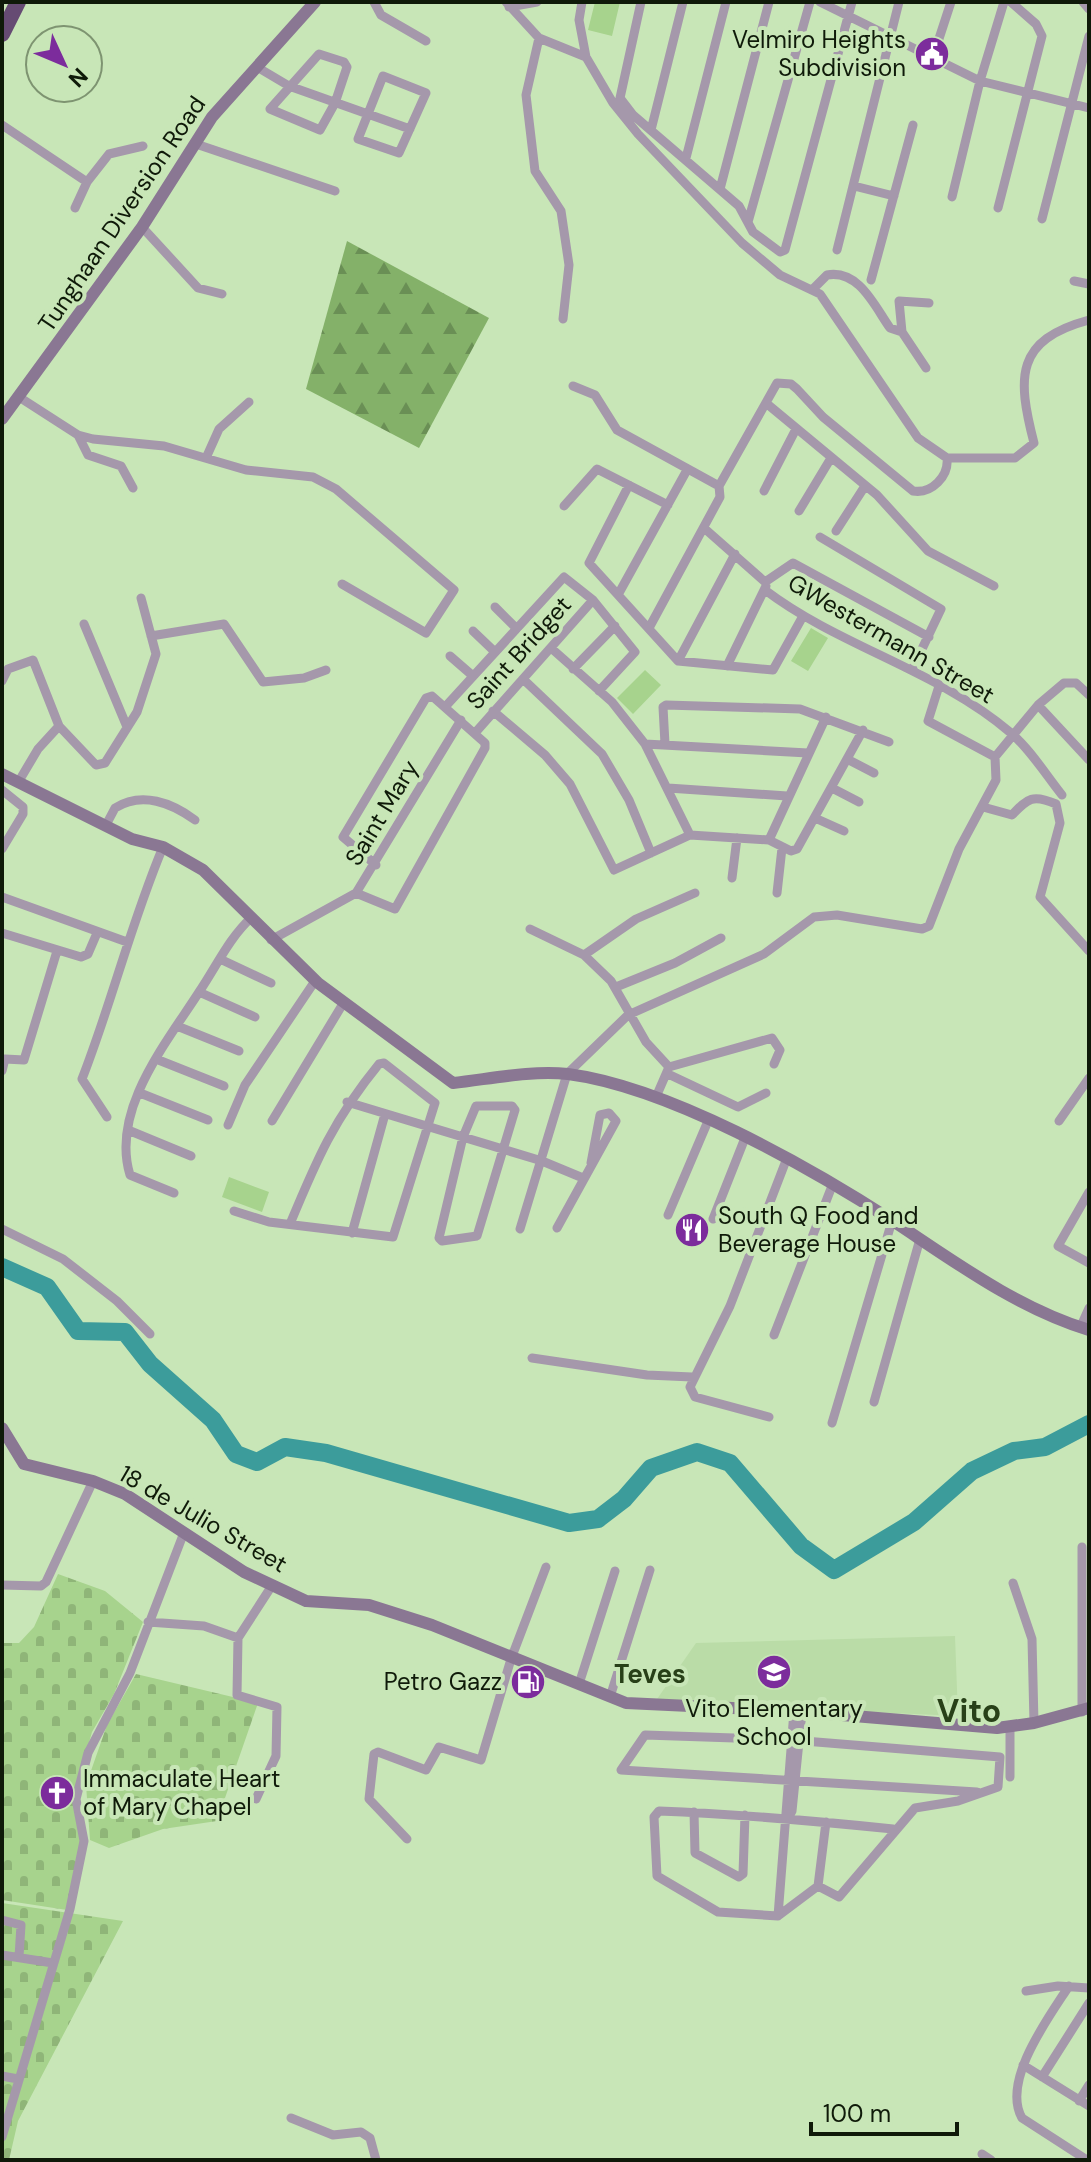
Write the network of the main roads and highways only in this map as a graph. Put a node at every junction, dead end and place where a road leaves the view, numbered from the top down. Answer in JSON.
{"nodes":[{"id":1,"x":18,"y":2,"type":"edge"},
{"id":2,"x":2,"y":34,"type":"edge"}],
"edges":[{"from":1,"to":2,"type":"highway"}]}
